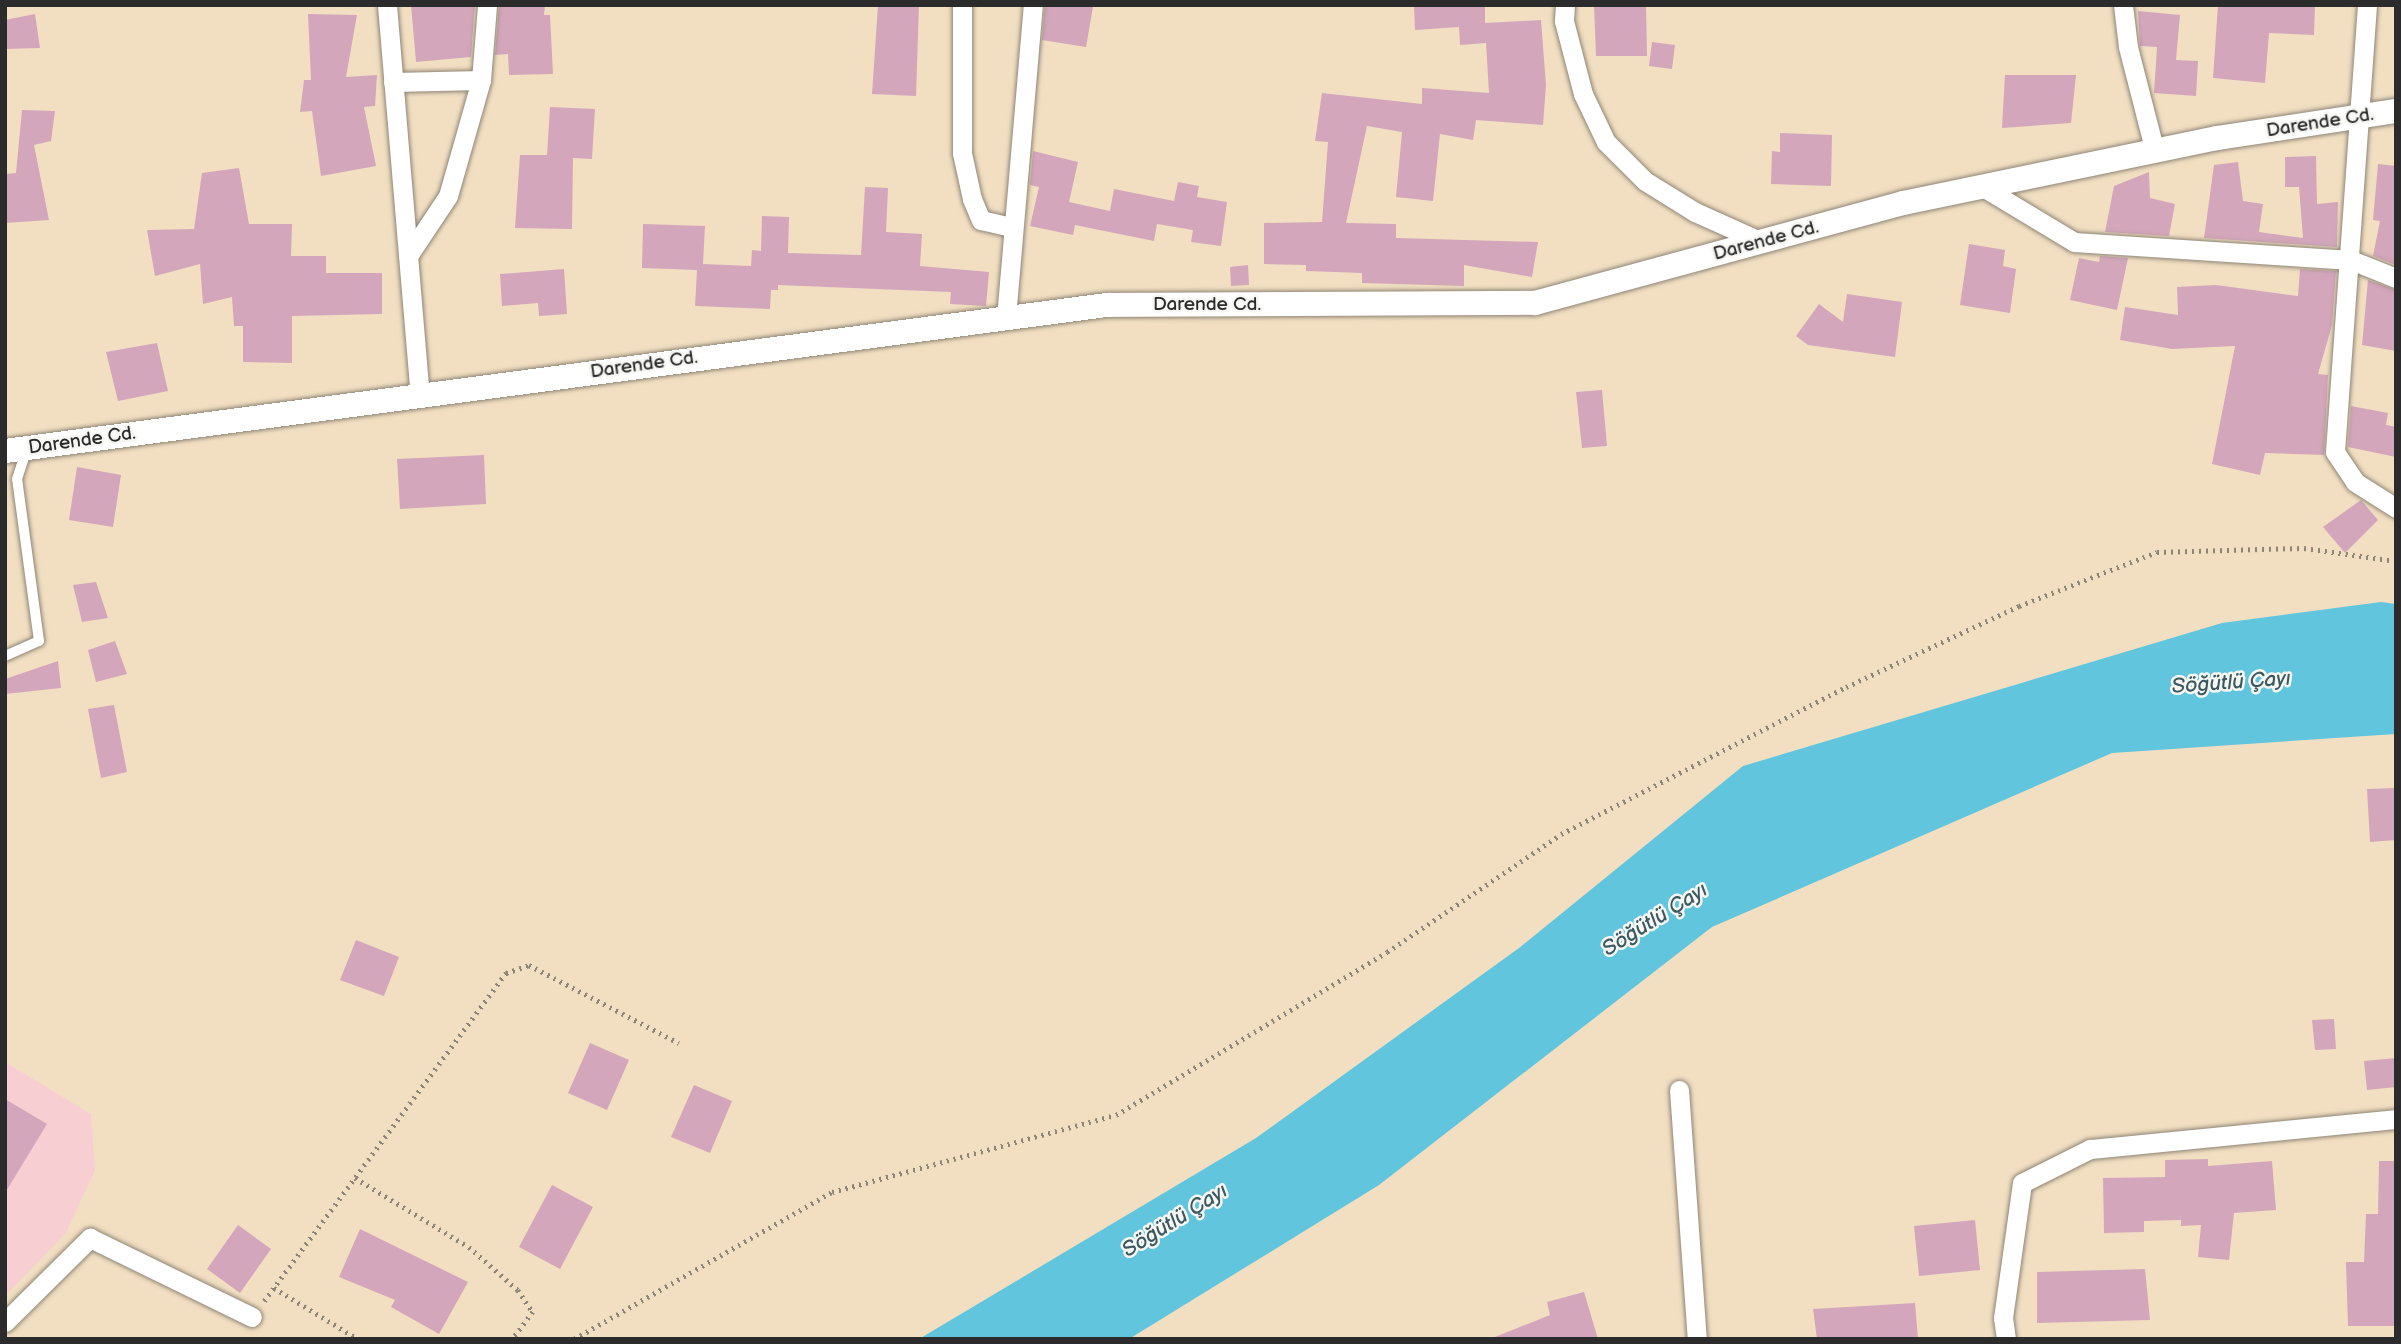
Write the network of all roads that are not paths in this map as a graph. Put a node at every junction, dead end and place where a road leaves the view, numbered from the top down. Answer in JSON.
{"nodes":[{"id":1,"x":387,"y":5,"type":"edge"},
{"id":2,"x":487,"y":5,"type":"edge"},
{"id":3,"x":962,"y":5,"type":"edge"},
{"id":4,"x":1033,"y":5,"type":"edge"},
{"id":5,"x":1565,"y":5,"type":"edge"},
{"id":6,"x":2123,"y":5,"type":"edge"},
{"id":7,"x":2367,"y":5,"type":"edge"},
{"id":8,"x":481,"y":80,"type":"junction"},
{"id":9,"x":393,"y":82,"type":"junction"},
{"id":10,"x":2396,"y":111,"type":"edge"},
{"id":11,"x":2360,"y":119,"type":"junction"},
{"id":12,"x":2155,"y":152,"type":"junction"},
{"id":13,"x":1983,"y":187,"type":"junction"},
{"id":14,"x":1012,"y":227,"type":"junction"},
{"id":15,"x":1762,"y":242,"type":"junction"},
{"id":16,"x":408,"y":256,"type":"junction"},
{"id":17,"x":2351,"y":260,"type":"junction"},
{"id":18,"x":2396,"y":278,"type":"edge"},
{"id":19,"x":1006,"y":318,"type":"junction"},
{"id":20,"x":420,"y":395,"type":"junction"},
{"id":21,"x":16,"y":449,"type":"edge"},
{"id":22,"x":2396,"y":509,"type":"edge"},
{"id":23,"x":5,"y":656,"type":"edge"},
{"id":24,"x":1679,"y":1090,"type":"dead end"},
{"id":25,"x":2396,"y":1119,"type":"edge"},
{"id":26,"x":252,"y":1317,"type":"road end"},
{"id":27,"x":5,"y":1322,"type":"edge"},
{"id":28,"x":1697,"y":1339,"type":"edge"},
{"id":29,"x":2006,"y":1339,"type":"edge"}],
"edges":[{"from":1,"to":9,"type":"street"},
{"from":2,"to":8,"type":"street"},
{"from":3,"to":14,"type":"street"},
{"from":4,"to":14,"type":"street"},
{"from":5,"to":15,"type":"street"},
{"from":6,"to":12,"type":"street"},
{"from":7,"to":11,"type":"street"},
{"from":8,"to":9,"type":"street"},
{"from":8,"to":16,"type":"street"},
{"from":9,"to":16,"type":"street"},
{"from":10,"to":11,"type":"street","name":"Darende Cd."},
{"from":11,"to":12,"type":"street","name":"Darende Cd."},
{"from":11,"to":17,"type":"street"},
{"from":12,"to":13,"type":"street","name":"Darende Cd."},
{"from":13,"to":15,"type":"street","name":"Darende Cd."},
{"from":13,"to":17,"type":"street"},
{"from":14,"to":19,"type":"street"},
{"from":15,"to":19,"type":"street","name":"Darende Cd."},
{"from":16,"to":20,"type":"street"},
{"from":17,"to":18,"type":"street"},
{"from":17,"to":22,"type":"street"},
{"from":19,"to":20,"type":"street","name":"Darende Cd."},
{"from":20,"to":21,"type":"street","name":"Darende Cd."},
{"from":21,"to":23,"type":"lane"},
{"from":24,"to":28,"type":"street"},
{"from":25,"to":29,"type":"street"},
{"from":26,"to":27,"type":"street"}]}
